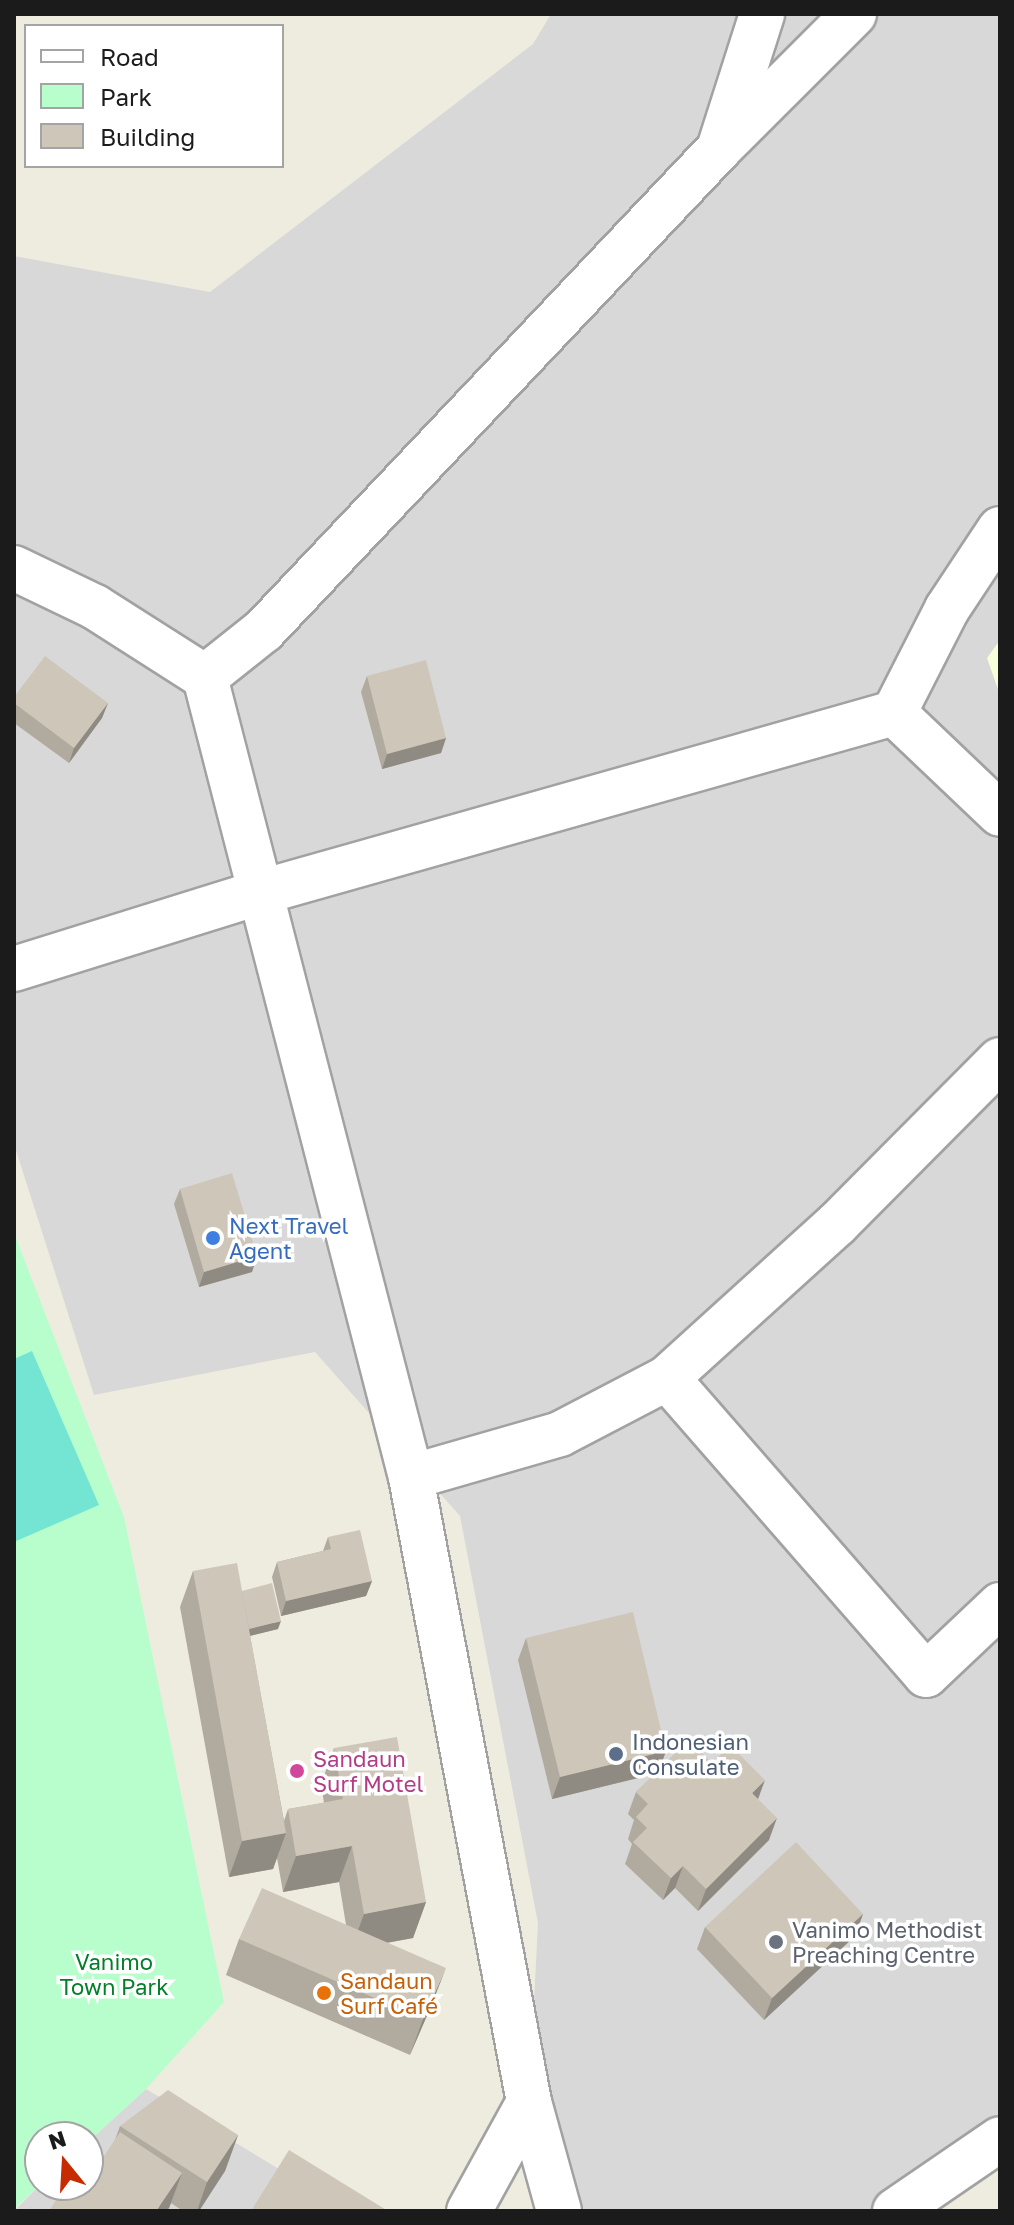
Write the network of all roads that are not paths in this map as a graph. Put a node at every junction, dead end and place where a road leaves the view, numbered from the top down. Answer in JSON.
{"nodes":[{"id":1,"x":762,"y":14,"type":"edge"},
{"id":2,"x":854,"y":14,"type":"edge"},
{"id":3,"x":719,"y":149,"type":"junction"},
{"id":4,"x":1000,"y":529,"type":"edge"},
{"id":5,"x":14,"y":568,"type":"edge"},
{"id":6,"x":205,"y":677,"type":"junction"},
{"id":7,"x":894,"y":713,"type":"junction"},
{"id":8,"x":1000,"y":814,"type":"edge"},
{"id":9,"x":258,"y":893,"type":"junction"},
{"id":10,"x":14,"y":969,"type":"edge"},
{"id":11,"x":1000,"y":1060,"type":"edge"},
{"id":12,"x":667,"y":1378,"type":"junction"},
{"id":13,"x":411,"y":1477,"type":"junction"},
{"id":14,"x":1000,"y":1605,"type":"edge"},
{"id":15,"x":529,"y":2102,"type":"junction"},
{"id":16,"x":1000,"y":2139,"type":"edge"},
{"id":17,"x":469,"y":2211,"type":"edge"},
{"id":18,"x":559,"y":2211,"type":"edge"},
{"id":19,"x":895,"y":2211,"type":"edge"}],
"edges":[{"from":1,"to":3,"type":"street"},
{"from":2,"to":3,"type":"street"},
{"from":3,"to":6,"type":"street"},
{"from":4,"to":7,"type":"street"},
{"from":5,"to":6,"type":"street"},
{"from":6,"to":9,"type":"street"},
{"from":7,"to":8,"type":"street"},
{"from":7,"to":9,"type":"street"},
{"from":9,"to":10,"type":"street"},
{"from":9,"to":13,"type":"street"},
{"from":11,"to":12,"type":"street"},
{"from":12,"to":13,"type":"street"},
{"from":12,"to":14,"type":"street"},
{"from":13,"to":15,"type":"street"},
{"from":15,"to":17,"type":"street"},
{"from":15,"to":18,"type":"street"},
{"from":16,"to":19,"type":"street"}]}
